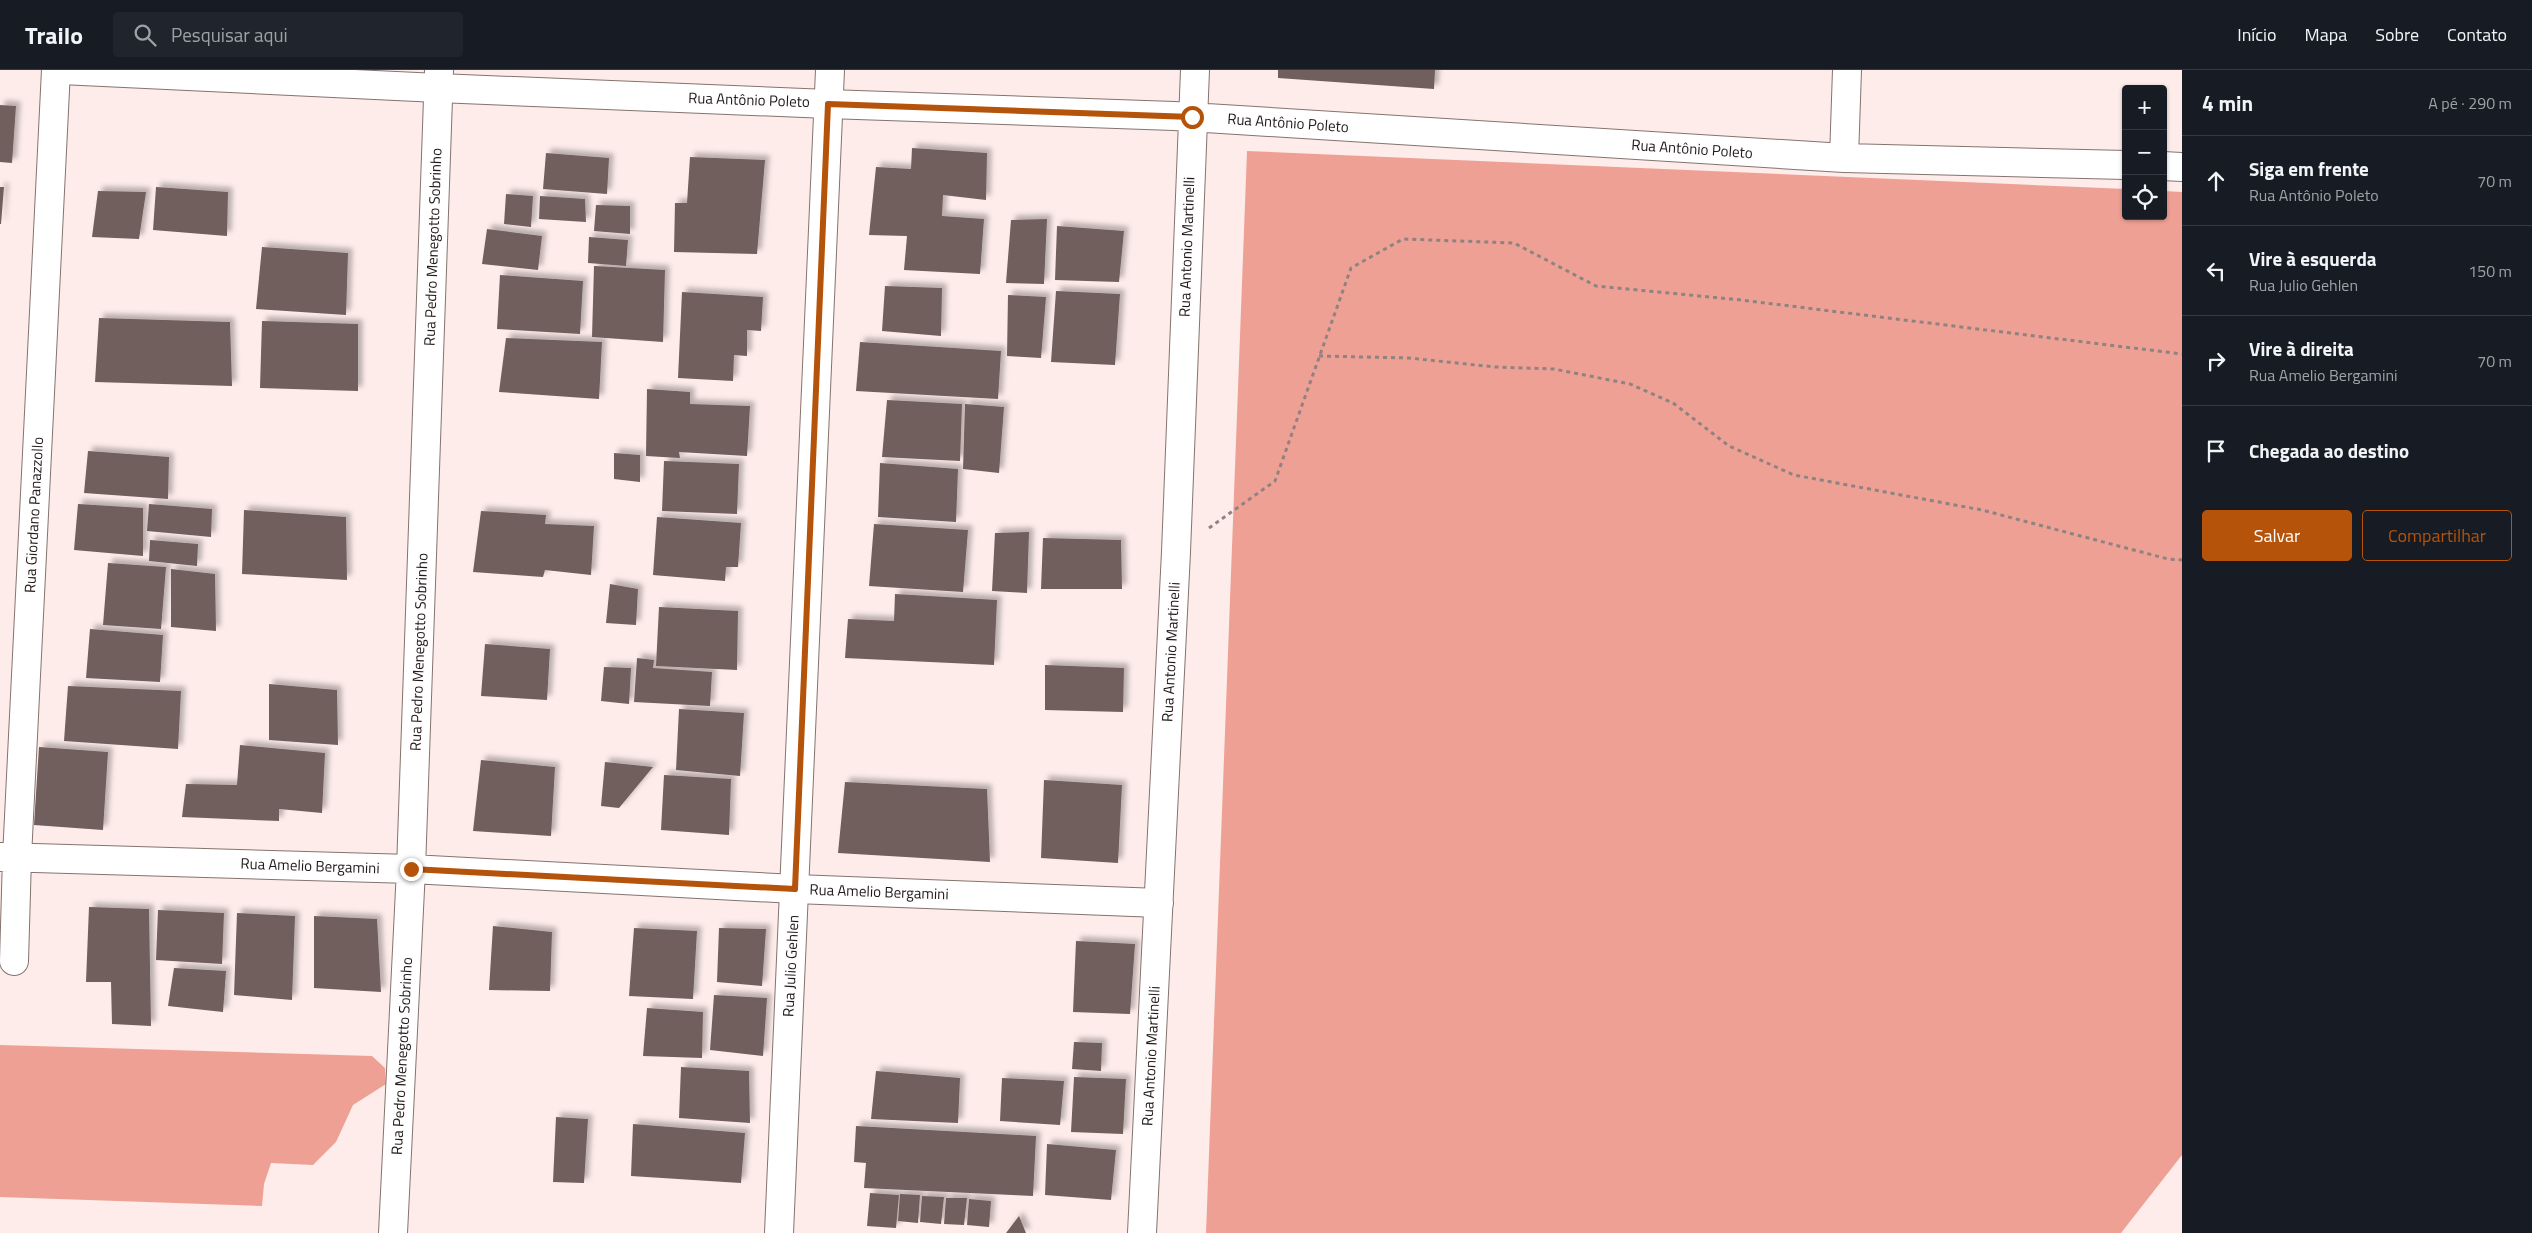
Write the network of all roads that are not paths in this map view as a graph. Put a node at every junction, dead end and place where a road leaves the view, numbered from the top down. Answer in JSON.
{"nodes":[{"id":1,"x":56,"y":70,"type":"edge"},
{"id":2,"x":61,"y":70,"type":"edge"},
{"id":3,"x":830,"y":70,"type":"edge"},
{"id":4,"x":1195,"y":70,"type":"edge"},
{"id":5,"x":1847,"y":70,"type":"edge"},
{"id":6,"x":439,"y":79,"type":"edge"},
{"id":7,"x":828,"y":104,"type":"junction"},
{"id":8,"x":1192,"y":117,"type":"junction"},
{"id":9,"x":1844,"y":158,"type":"junction"},
{"id":10,"x":2122,"y":165,"type":"edge"},
{"id":11,"x":2167,"y":166,"type":"edge"},
{"id":12,"x":2182,"y":167,"type":"edge"},
{"id":13,"x":8,"y":857,"type":"edge"},
{"id":14,"x":411,"y":869,"type":"junction"},
{"id":15,"x":795,"y":889,"type":"junction"},
{"id":16,"x":1159,"y":903,"type":"junction"},
{"id":17,"x":14,"y":961,"type":"dead end"},
{"id":18,"x":394,"y":1233,"type":"edge"},
{"id":19,"x":779,"y":1233,"type":"edge"},
{"id":20,"x":1142,"y":1233,"type":"edge"}],
"edges":[{"from":1,"to":13,"type":"street","name":"Rua Giordano Panazzollo"},
{"from":2,"to":6,"type":"street","name":"Rua Antônio Poleto"},
{"from":3,"to":7,"type":"street","name":"Rua Julio Gehlen"},
{"from":4,"to":8,"type":"street","name":"Rua Antonio Martinelli"},
{"from":5,"to":9,"type":"street"},
{"from":6,"to":7,"type":"street","name":"Rua Antônio Poleto"},
{"from":6,"to":14,"type":"street","name":"Rua Pedro Menegotto Sobrinho"},
{"from":7,"to":8,"type":"street","name":"Rua Antônio Poleto"},
{"from":7,"to":15,"type":"street","name":"Rua Julio Gehlen"},
{"from":8,"to":9,"type":"street","name":"Rua Antônio Poleto"},
{"from":8,"to":16,"type":"street","name":"Rua Antonio Martinelli"},
{"from":9,"to":10,"type":"street","name":"Rua Antônio Poleto"},
{"from":11,"to":12,"type":"street"},
{"from":13,"to":14,"type":"street","name":"Rua Amelio Bergamini"},
{"from":13,"to":17,"type":"street","name":"Rua Giordano Panazzollo"},
{"from":14,"to":15,"type":"street","name":"Rua Amelio Bergamini"},
{"from":14,"to":18,"type":"street","name":"Rua Pedro Menegotto Sobrinho"},
{"from":15,"to":16,"type":"street","name":"Rua Amelio Bergamini"},
{"from":15,"to":19,"type":"street","name":"Rua Julio Gehlen"},
{"from":16,"to":20,"type":"street","name":"Rua Antonio Martinelli"}]}
